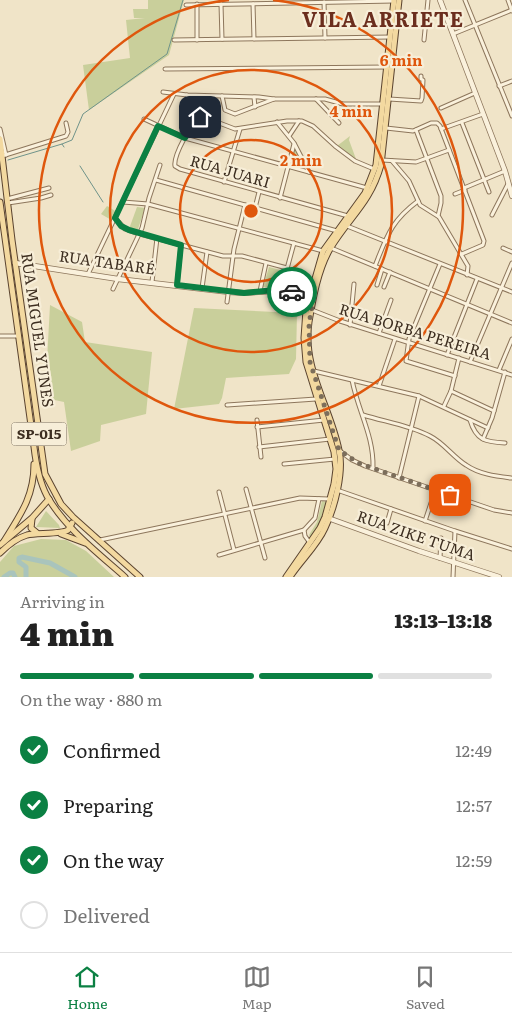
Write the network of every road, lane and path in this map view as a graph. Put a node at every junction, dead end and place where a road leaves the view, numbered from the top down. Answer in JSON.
{"nodes":[{"id":1,"x":396,"y":0,"type":"edge"},
{"id":2,"x":428,"y":0,"type":"edge"},
{"id":3,"x":440,"y":0,"type":"edge"},
{"id":4,"x":465,"y":0,"type":"edge"},
{"id":5,"x":508,"y":0,"type":"edge"},
{"id":6,"x":324,"y":2,"type":"junction"},
{"id":7,"x":197,"y":4,"type":"junction"},
{"id":8,"x":221,"y":4,"type":"junction"},
{"id":9,"x":254,"y":4,"type":"junction"},
{"id":10,"x":186,"y":5,"type":"dead end"},
{"id":11,"x":512,"y":11,"type":"edge"},
{"id":12,"x":475,"y":25,"type":"junction"},
{"id":13,"x":452,"y":34,"type":"junction"},
{"id":14,"x":391,"y":37,"type":"junction"},
{"id":15,"x":325,"y":38,"type":"junction"},
{"id":16,"x":222,"y":39,"type":"junction"},
{"id":17,"x":254,"y":39,"type":"junction"},
{"id":18,"x":174,"y":40,"type":"dead end"},
{"id":19,"x":197,"y":40,"type":"junction"},
{"id":20,"x":424,"y":40,"type":"dead end"},
{"id":21,"x":392,"y":54,"type":"junction"},
{"id":22,"x":388,"y":67,"type":"junction"},
{"id":23,"x":165,"y":69,"type":"dead end"},
{"id":24,"x":421,"y":78,"type":"dead end"},
{"id":25,"x":512,"y":81,"type":"edge"},
{"id":26,"x":500,"y":86,"type":"junction"},
{"id":27,"x":163,"y":92,"type":"dead end"},
{"id":28,"x":475,"y":93,"type":"junction"},
{"id":29,"x":174,"y":94,"type":"junction"},
{"id":30,"x":187,"y":95,"type":"junction"},
{"id":31,"x":222,"y":96,"type":"junction"},
{"id":32,"x":254,"y":97,"type":"junction"},
{"id":33,"x":274,"y":99,"type":"junction"},
{"id":34,"x":316,"y":99,"type":"junction"},
{"id":35,"x":389,"y":100,"type":"junction"},
{"id":36,"x":384,"y":104,"type":"junction"},
{"id":37,"x":255,"y":106,"type":"junction"},
{"id":38,"x":441,"y":108,"type":"dead end"},
{"id":39,"x":483,"y":114,"type":"junction"},
{"id":40,"x":202,"y":116,"type":"junction"},
{"id":41,"x":512,"y":116,"type":"edge"},
{"id":42,"x":144,"y":119,"type":"dead end"},
{"id":43,"x":299,"y":121,"type":"junction"},
{"id":44,"x":277,"y":122,"type":"junction"},
{"id":45,"x":66,"y":123,"type":"dead end"},
{"id":46,"x":339,"y":123,"type":"dead end"},
{"id":47,"x":462,"y":123,"type":"junction"},
{"id":48,"x":158,"y":126,"type":"junction"},
{"id":49,"x":386,"y":128,"type":"junction"},
{"id":50,"x":0,"y":129,"type":"edge"},
{"id":51,"x":240,"y":129,"type":"junction"},
{"id":52,"x":416,"y":130,"type":"junction"},
{"id":53,"x":442,"y":130,"type":"junction"},
{"id":54,"x":289,"y":136,"type":"junction"},
{"id":55,"x":185,"y":138,"type":"junction"},
{"id":56,"x":0,"y":139,"type":"edge"},
{"id":57,"x":382,"y":140,"type":"junction"},
{"id":58,"x":294,"y":143,"type":"junction"},
{"id":59,"x":449,"y":150,"type":"junction"},
{"id":60,"x":232,"y":151,"type":"junction"},
{"id":61,"x":5,"y":155,"type":"junction"},
{"id":62,"x":426,"y":159,"type":"junction"},
{"id":63,"x":382,"y":160,"type":"junction"},
{"id":64,"x":392,"y":161,"type":"junction"},
{"id":65,"x":160,"y":165,"type":"dead end"},
{"id":66,"x":288,"y":166,"type":"junction"},
{"id":67,"x":375,"y":169,"type":"junction"},
{"id":68,"x":504,"y":171,"type":"junction"},
{"id":69,"x":310,"y":172,"type":"junction"},
{"id":70,"x":156,"y":180,"type":"junction"},
{"id":71,"x":484,"y":180,"type":"junction"},
{"id":72,"x":224,"y":182,"type":"junction"},
{"id":73,"x":508,"y":184,"type":"junction"},
{"id":74,"x":49,"y":188,"type":"dead end"},
{"id":75,"x":368,"y":188,"type":"junction"},
{"id":76,"x":464,"y":189,"type":"junction"},
{"id":77,"x":259,"y":192,"type":"junction"},
{"id":78,"x":489,"y":192,"type":"dead end"},
{"id":79,"x":455,"y":194,"type":"dead end"},
{"id":80,"x":51,"y":195,"type":"dead end"},
{"id":81,"x":512,"y":196,"type":"edge"},
{"id":82,"x":280,"y":198,"type":"junction"},
{"id":83,"x":8,"y":201,"type":"junction"},
{"id":84,"x":418,"y":201,"type":"junction"},
{"id":85,"x":0,"y":202,"type":"edge"},
{"id":86,"x":123,"y":202,"type":"junction"},
{"id":87,"x":148,"y":204,"type":"junction"},
{"id":88,"x":245,"y":205,"type":"junction"},
{"id":89,"x":255,"y":208,"type":"junction"},
{"id":90,"x":492,"y":215,"type":"dead end"},
{"id":91,"x":348,"y":216,"type":"junction"},
{"id":92,"x":438,"y":216,"type":"junction"},
{"id":93,"x":115,"y":218,"type":"junction"},
{"id":94,"x":347,"y":226,"type":"junction"},
{"id":95,"x":239,"y":229,"type":"junction"},
{"id":96,"x":337,"y":231,"type":"junction"},
{"id":97,"x":139,"y":234,"type":"junction"},
{"id":98,"x":157,"y":238,"type":"junction"},
{"id":99,"x":385,"y":242,"type":"junction"},
{"id":100,"x":294,"y":243,"type":"junction"},
{"id":101,"x":181,"y":245,"type":"junction"},
{"id":102,"x":331,"y":248,"type":"junction"},
{"id":103,"x":503,"y":248,"type":"dead end"},
{"id":104,"x":323,"y":251,"type":"junction"},
{"id":105,"x":208,"y":252,"type":"junction"},
{"id":106,"x":512,"y":252,"type":"edge"},
{"id":107,"x":462,"y":254,"type":"junction"},
{"id":108,"x":233,"y":256,"type":"junction"},
{"id":109,"x":266,"y":262,"type":"junction"},
{"id":110,"x":512,"y":262,"type":"edge"},
{"id":111,"x":15,"y":263,"type":"junction"},
{"id":112,"x":440,"y":264,"type":"junction"},
{"id":113,"x":375,"y":266,"type":"junction"},
{"id":114,"x":287,"y":268,"type":"junction"},
{"id":115,"x":382,"y":269,"type":"junction"},
{"id":116,"x":390,"y":272,"type":"junction"},
{"id":117,"x":88,"y":274,"type":"junction"},
{"id":118,"x":467,"y":275,"type":"junction"},
{"id":119,"x":477,"y":278,"type":"junction"},
{"id":120,"x":118,"y":279,"type":"junction"},
{"id":121,"x":152,"y":282,"type":"junction"},
{"id":122,"x":354,"y":284,"type":"dead end"},
{"id":123,"x":177,"y":285,"type":"junction"},
{"id":124,"x":377,"y":285,"type":"dead end"},
{"id":125,"x":384,"y":287,"type":"dead end"},
{"id":126,"x":202,"y":288,"type":"junction"},
{"id":127,"x":502,"y":288,"type":"junction"},
{"id":128,"x":113,"y":289,"type":"dead end"},
{"id":129,"x":430,"y":289,"type":"junction"},
{"id":130,"x":260,"y":291,"type":"junction"},
{"id":131,"x":281,"y":291,"type":"junction"},
{"id":132,"x":229,"y":292,"type":"junction"},
{"id":133,"x":512,"y":292,"type":"edge"},
{"id":134,"x":312,"y":295,"type":"junction"},
{"id":135,"x":391,"y":300,"type":"dead end"},
{"id":136,"x":227,"y":302,"type":"dead end"},
{"id":137,"x":466,"y":305,"type":"junction"},
{"id":138,"x":311,"y":310,"type":"junction"},
{"id":139,"x":490,"y":315,"type":"junction"},
{"id":140,"x":512,"y":324,"type":"edge"},
{"id":141,"x":350,"y":325,"type":"junction"},
{"id":142,"x":379,"y":333,"type":"junction"},
{"id":143,"x":0,"y":336,"type":"edge"},
{"id":144,"x":18,"y":339,"type":"junction"},
{"id":145,"x":395,"y":339,"type":"junction"},
{"id":146,"x":512,"y":339,"type":"edge"},
{"id":147,"x":409,"y":343,"type":"junction"},
{"id":148,"x":27,"y":353,"type":"junction"},
{"id":149,"x":447,"y":355,"type":"junction"},
{"id":150,"x":459,"y":358,"type":"junction"},
{"id":151,"x":470,"y":362,"type":"junction"},
{"id":152,"x":23,"y":366,"type":"junction"},
{"id":153,"x":499,"y":370,"type":"junction"},
{"id":154,"x":312,"y":371,"type":"junction"},
{"id":155,"x":505,"y":372,"type":"junction"},
{"id":156,"x":30,"y":374,"type":"junction"},
{"id":157,"x":326,"y":374,"type":"junction"},
{"id":158,"x":512,"y":374,"type":"edge"},
{"id":159,"x":454,"y":376,"type":"junction"},
{"id":160,"x":316,"y":380,"type":"junction"},
{"id":161,"x":352,"y":380,"type":"junction"},
{"id":162,"x":380,"y":386,"type":"junction"},
{"id":163,"x":451,"y":390,"type":"junction"},
{"id":164,"x":420,"y":396,"type":"junction"},
{"id":165,"x":316,"y":399,"type":"junction"},
{"id":166,"x":227,"y":405,"type":"dead end"},
{"id":167,"x":444,"y":406,"type":"junction"},
{"id":168,"x":494,"y":411,"type":"junction"},
{"id":169,"x":363,"y":415,"type":"junction"},
{"id":170,"x":470,"y":419,"type":"junction"},
{"id":171,"x":256,"y":420,"type":"dead end"},
{"id":172,"x":324,"y":420,"type":"junction"},
{"id":173,"x":257,"y":427,"type":"junction"},
{"id":174,"x":411,"y":427,"type":"junction"},
{"id":175,"x":488,"y":428,"type":"junction"},
{"id":176,"x":331,"y":439,"type":"junction"},
{"id":177,"x":483,"y":439,"type":"junction"},
{"id":178,"x":505,"y":443,"type":"dead end"},
{"id":179,"x":34,"y":447,"type":"junction"},
{"id":180,"x":259,"y":447,"type":"junction"},
{"id":181,"x":339,"y":450,"type":"junction"},
{"id":182,"x":261,"y":457,"type":"dead end"},
{"id":183,"x":336,"y":459,"type":"junction"},
{"id":184,"x":284,"y":464,"type":"dead end"},
{"id":185,"x":373,"y":468,"type":"junction"},
{"id":186,"x":400,"y":478,"type":"junction"},
{"id":187,"x":511,"y":478,"type":"dead end"},
{"id":188,"x":246,"y":490,"type":"dead end"},
{"id":189,"x":337,"y":490,"type":"junction"},
{"id":190,"x":435,"y":490,"type":"junction"},
{"id":191,"x":218,"y":492,"type":"dead end"},
{"id":192,"x":49,"y":498,"type":"junction"},
{"id":193,"x":319,"y":498,"type":"junction"},
{"id":194,"x":332,"y":499,"type":"junction"},
{"id":195,"x":61,"y":504,"type":"junction"},
{"id":196,"x":250,"y":509,"type":"junction"},
{"id":197,"x":391,"y":509,"type":"junction"},
{"id":198,"x":512,"y":513,"type":"edge"},
{"id":199,"x":224,"y":514,"type":"junction"},
{"id":200,"x":73,"y":517,"type":"junction"},
{"id":201,"x":32,"y":518,"type":"junction"},
{"id":202,"x":327,"y":518,"type":"junction"},
{"id":203,"x":425,"y":521,"type":"junction"},
{"id":204,"x":387,"y":523,"type":"dead end"},
{"id":205,"x":71,"y":526,"type":"junction"},
{"id":206,"x":304,"y":530,"type":"junction"},
{"id":207,"x":455,"y":531,"type":"junction"},
{"id":208,"x":56,"y":532,"type":"junction"},
{"id":209,"x":37,"y":533,"type":"junction"},
{"id":210,"x":441,"y":538,"type":"dead end"},
{"id":211,"x":99,"y":540,"type":"junction"},
{"id":212,"x":2,"y":543,"type":"edge"},
{"id":213,"x":260,"y":543,"type":"junction"},
{"id":214,"x":310,"y":543,"type":"junction"},
{"id":215,"x":92,"y":546,"type":"junction"},
{"id":216,"x":512,"y":549,"type":"edge"},
{"id":217,"x":234,"y":550,"type":"junction"},
{"id":218,"x":0,"y":552,"type":"edge"},
{"id":219,"x":219,"y":555,"type":"dead end"},
{"id":220,"x":264,"y":558,"type":"dead end"},
{"id":221,"x":440,"y":558,"type":"junction"},
{"id":222,"x":454,"y":563,"type":"junction"},
{"id":223,"x":126,"y":577,"type":"edge"},
{"id":224,"x":140,"y":577,"type":"edge"},
{"id":225,"x":286,"y":577,"type":"edge"},
{"id":226,"x":290,"y":577,"type":"edge"},
{"id":227,"x":454,"y":577,"type":"edge"},
{"id":228,"x":499,"y":577,"type":"edge"}],
"edges":[{"from":1,"to":6,"type":"street"},
{"from":1,"to":14,"type":"main road"},
{"from":1,"to":21,"type":"main road"},
{"from":2,"to":20,"type":"street"},
{"from":3,"to":13,"type":"street"},
{"from":4,"to":12,"type":"street"},
{"from":5,"to":11,"type":"street"},
{"from":6,"to":9,"type":"street"},
{"from":6,"to":15,"type":"street"},
{"from":7,"to":8,"type":"street"},
{"from":7,"to":10,"type":"street"},
{"from":7,"to":19,"type":"street"},
{"from":8,"to":9,"type":"street"},
{"from":8,"to":16,"type":"street"},
{"from":9,"to":17,"type":"street"},
{"from":11,"to":12,"type":"street"},
{"from":12,"to":13,"type":"street"},
{"from":12,"to":26,"type":"street"},
{"from":13,"to":28,"type":"street"},
{"from":14,"to":15,"type":"street"},
{"from":14,"to":21,"type":"main road"},
{"from":15,"to":17,"type":"street"},
{"from":16,"to":17,"type":"street"},
{"from":16,"to":19,"type":"street"},
{"from":18,"to":19,"type":"street"},
{"from":21,"to":22,"type":"main road"},
{"from":21,"to":35,"type":"main road"},
{"from":22,"to":23,"type":"street"},
{"from":22,"to":36,"type":"main road"},
{"from":24,"to":35,"type":"street"},
{"from":25,"to":26,"type":"street"},
{"from":26,"to":41,"type":"street"},
{"from":27,"to":29,"type":"street"},
{"from":28,"to":38,"type":"street"},
{"from":28,"to":39,"type":"street"},
{"from":29,"to":30,"type":"street"},
{"from":29,"to":48,"type":"street"},
{"from":30,"to":31,"type":"street"},
{"from":30,"to":40,"type":"street"},
{"from":31,"to":32,"type":"street"},
{"from":31,"to":37,"type":"street"},
{"from":32,"to":33,"type":"street"},
{"from":32,"to":37,"type":"street"},
{"from":33,"to":34,"type":"street"},
{"from":33,"to":37,"type":"street"},
{"from":34,"to":36,"type":"street"},
{"from":34,"to":46,"type":"street"},
{"from":35,"to":49,"type":"main road"},
{"from":36,"to":57,"type":"main road"},
{"from":39,"to":47,"type":"street"},
{"from":39,"to":68,"type":"street"},
{"from":40,"to":51,"type":"street"},
{"from":40,"to":55,"type":"street","name":"RUA JUARI"},
{"from":42,"to":48,"type":"street"},
{"from":43,"to":44,"type":"street"},
{"from":43,"to":54,"type":"street"},
{"from":43,"to":67,"type":"street"},
{"from":44,"to":51,"type":"street"},
{"from":44,"to":54,"type":"street"},
{"from":45,"to":61,"type":"street"},
{"from":47,"to":53,"type":"street"},
{"from":47,"to":71,"type":"street"},
{"from":48,"to":55,"type":"street"},
{"from":48,"to":86,"type":"street"},
{"from":49,"to":52,"type":"street"},
{"from":49,"to":57,"type":"main road"},
{"from":50,"to":61,"type":"street"},
{"from":51,"to":60,"type":"street"},
{"from":52,"to":53,"type":"street"},
{"from":52,"to":62,"type":"street"},
{"from":53,"to":59,"type":"street"},
{"from":54,"to":58,"type":"street"},
{"from":55,"to":60,"type":"street"},
{"from":55,"to":72,"type":"street","name":"RUA JUARI"},
{"from":56,"to":61,"type":"main road","name":"RUA MIGUEL YUNES","number":"SP-015"},
{"from":57,"to":63,"type":"main road"},
{"from":57,"to":67,"type":"main road"},
{"from":58,"to":66,"type":"street"},
{"from":58,"to":69,"type":"street"},
{"from":59,"to":62,"type":"street"},
{"from":59,"to":76,"type":"street"},
{"from":60,"to":66,"type":"street"},
{"from":60,"to":72,"type":"street"},
{"from":61,"to":83,"type":"main road","name":"RUA MIGUEL YUNES","number":"SP-015"},
{"from":62,"to":64,"type":"street"},
{"from":62,"to":92,"type":"street"},
{"from":63,"to":64,"type":"street"},
{"from":63,"to":94,"type":"main road"},
{"from":64,"to":84,"type":"street"},
{"from":65,"to":70,"type":"street"},
{"from":66,"to":69,"type":"street"},
{"from":66,"to":82,"type":"street"},
{"from":67,"to":75,"type":"main road"},
{"from":68,"to":71,"type":"street"},
{"from":68,"to":73,"type":"street"},
{"from":69,"to":75,"type":"street"},
{"from":70,"to":87,"type":"street"},
{"from":70,"to":88,"type":"street"},
{"from":71,"to":76,"type":"street"},
{"from":71,"to":78,"type":"street"},
{"from":72,"to":77,"type":"street","name":"RUA JUARI"},
{"from":73,"to":81,"type":"street"},
{"from":73,"to":90,"type":"street"},
{"from":74,"to":83,"type":"street"},
{"from":75,"to":91,"type":"main road"},
{"from":76,"to":79,"type":"street"},
{"from":76,"to":107,"type":"street"},
{"from":77,"to":82,"type":"street","name":"RUA JUARI"},
{"from":77,"to":89,"type":"street"},
{"from":80,"to":83,"type":"street"},
{"from":82,"to":91,"type":"street","name":"RUA JUARI"},
{"from":83,"to":111,"type":"main road","name":"RUA MIGUEL YUNES","number":"SP-015"},
{"from":84,"to":92,"type":"street"},
{"from":84,"to":99,"type":"street"},
{"from":85,"to":144,"type":"main road","name":"RUA MIGUEL YUNES","number":"SP-015"},
{"from":86,"to":87,"type":"street"},
{"from":86,"to":93,"type":"street"},
{"from":87,"to":95,"type":"street"},
{"from":87,"to":97,"type":"street"},
{"from":88,"to":89,"type":"street"},
{"from":88,"to":95,"type":"street"},
{"from":89,"to":96,"type":"street"},
{"from":91,"to":96,"type":"main road"},
{"from":92,"to":107,"type":"street"},
{"from":93,"to":97,"type":"street"},
{"from":93,"to":117,"type":"street"},
{"from":94,"to":99,"type":"street"},
{"from":94,"to":102,"type":"main road"},
{"from":95,"to":100,"type":"street"},
{"from":95,"to":108,"type":"street"},
{"from":96,"to":104,"type":"main road"},
{"from":97,"to":98,"type":"street"},
{"from":97,"to":120,"type":"street"},
{"from":98,"to":101,"type":"street"},
{"from":98,"to":121,"type":"street"},
{"from":99,"to":112,"type":"street"},
{"from":99,"to":113,"type":"street"},
{"from":100,"to":104,"type":"street"},
{"from":100,"to":114,"type":"street"},
{"from":101,"to":105,"type":"street"},
{"from":101,"to":123,"type":"street"},
{"from":102,"to":113,"type":"street"},
{"from":102,"to":134,"type":"main road"},
{"from":103,"to":106,"type":"street"},
{"from":104,"to":134,"type":"main road"},
{"from":105,"to":108,"type":"street"},
{"from":105,"to":126,"type":"street"},
{"from":107,"to":118,"type":"street"},
{"from":108,"to":109,"type":"street"},
{"from":108,"to":132,"type":"street"},
{"from":109,"to":114,"type":"street"},
{"from":109,"to":130,"type":"street"},
{"from":110,"to":127,"type":"street"},
{"from":111,"to":117,"type":"street","name":"RUA TABARÉ"},
{"from":111,"to":148,"type":"main road","name":"RUA MIGUEL YUNES","number":"SP-015"},
{"from":112,"to":118,"type":"street"},
{"from":112,"to":129,"type":"street"},
{"from":113,"to":115,"type":"street"},
{"from":114,"to":131,"type":"street"},
{"from":115,"to":116,"type":"street"},
{"from":115,"to":124,"type":"street"},
{"from":116,"to":125,"type":"street"},
{"from":116,"to":129,"type":"street"},
{"from":117,"to":120,"type":"street","name":"RUA TABARÉ"},
{"from":118,"to":119,"type":"street"},
{"from":119,"to":127,"type":"street"},
{"from":119,"to":137,"type":"street"},
{"from":120,"to":121,"type":"street","name":"RUA TABARÉ"},
{"from":120,"to":128,"type":"street"},
{"from":121,"to":123,"type":"street","name":"RUA TABARÉ"},
{"from":122,"to":141,"type":"street"},
{"from":123,"to":126,"type":"street","name":"RUA TABARÉ"},
{"from":126,"to":132,"type":"street","name":"RUA TABARÉ"},
{"from":127,"to":133,"type":"street"},
{"from":127,"to":139,"type":"street"},
{"from":129,"to":137,"type":"street"},
{"from":129,"to":147,"type":"street"},
{"from":130,"to":131,"type":"street","name":"RUA TABARÉ"},
{"from":130,"to":132,"type":"street","name":"RUA TABARÉ"},
{"from":131,"to":134,"type":"street","name":"RUA TABARÉ"},
{"from":132,"to":136,"type":"street"},
{"from":134,"to":138,"type":"main road"},
{"from":134,"to":165,"type":"main road"},
{"from":135,"to":142,"type":"street"},
{"from":137,"to":139,"type":"street"},
{"from":137,"to":149,"type":"street"},
{"from":138,"to":141,"type":"street","name":"RUA BORBA PEREIRA"},
{"from":138,"to":154,"type":"main road"},
{"from":139,"to":140,"type":"street"},
{"from":139,"to":151,"type":"street"},
{"from":141,"to":142,"type":"street","name":"RUA BORBA PEREIRA"},
{"from":142,"to":145,"type":"street","name":"RUA BORBA PEREIRA"},
{"from":143,"to":144,"type":"street"},
{"from":144,"to":148,"type":"main road"},
{"from":144,"to":152,"type":"main road","name":"RUA MIGUEL YUNES","number":"SP-015"},
{"from":145,"to":147,"type":"street","name":"RUA BORBA PEREIRA"},
{"from":145,"to":162,"type":"street"},
{"from":146,"to":153,"type":"street"},
{"from":147,"to":149,"type":"street","name":"RUA BORBA PEREIRA"},
{"from":147,"to":159,"type":"street"},
{"from":148,"to":156,"type":"main road","name":"RUA MIGUEL YUNES","number":"SP-015"},
{"from":149,"to":150,"type":"street","name":"RUA BORBA PEREIRA"},
{"from":150,"to":151,"type":"street","name":"RUA BORBA PEREIRA"},
{"from":150,"to":159,"type":"street"},
{"from":151,"to":153,"type":"street","name":"RUA BORBA PEREIRA"},
{"from":152,"to":156,"type":"main road"},
{"from":152,"to":179,"type":"main road","name":"RUA MIGUEL YUNES","number":"SP-015"},
{"from":153,"to":155,"type":"street","name":"RUA BORBA PEREIRA"},
{"from":154,"to":157,"type":"street"},
{"from":154,"to":160,"type":"main road"},
{"from":155,"to":158,"type":"street","name":"RUA BORBA PEREIRA"},
{"from":155,"to":168,"type":"street"},
{"from":156,"to":195,"type":"main road","name":"RUA MIGUEL YUNES","number":"SP-015"},
{"from":157,"to":160,"type":"street"},
{"from":157,"to":161,"type":"street"},
{"from":159,"to":163,"type":"street"},
{"from":160,"to":181,"type":"main road"},
{"from":161,"to":162,"type":"street"},
{"from":161,"to":169,"type":"street"},
{"from":162,"to":164,"type":"street"},
{"from":163,"to":167,"type":"street"},
{"from":163,"to":168,"type":"street"},
{"from":164,"to":167,"type":"street"},
{"from":164,"to":174,"type":"street"},
{"from":165,"to":166,"type":"street"},
{"from":165,"to":172,"type":"main road"},
{"from":167,"to":170,"type":"street"},
{"from":168,"to":175,"type":"street"},
{"from":169,"to":174,"type":"street"},
{"from":169,"to":185,"type":"street"},
{"from":170,"to":175,"type":"street"},
{"from":170,"to":177,"type":"street"},
{"from":171,"to":173,"type":"street"},
{"from":172,"to":173,"type":"street"},
{"from":172,"to":176,"type":"main road"},
{"from":173,"to":180,"type":"street"},
{"from":174,"to":186,"type":"street"},
{"from":174,"to":187,"type":"street"},
{"from":175,"to":177,"type":"street"},
{"from":176,"to":180,"type":"street"},
{"from":176,"to":183,"type":"main road"},
{"from":177,"to":178,"type":"street"},
{"from":179,"to":192,"type":"main road","name":"RUA MIGUEL YUNES","number":"SP-015"},
{"from":179,"to":212,"type":"main road"},
{"from":180,"to":182,"type":"street"},
{"from":181,"to":185,"type":"street"},
{"from":181,"to":189,"type":"main road"},
{"from":183,"to":184,"type":"street"},
{"from":183,"to":194,"type":"main road"},
{"from":185,"to":186,"type":"street"},
{"from":186,"to":190,"type":"street"},
{"from":188,"to":196,"type":"street"},
{"from":189,"to":194,"type":"main road"},
{"from":189,"to":197,"type":"street"},
{"from":190,"to":198,"type":"street"},
{"from":190,"to":203,"type":"street"},
{"from":191,"to":199,"type":"street"},
{"from":192,"to":195,"type":"main road"},
{"from":192,"to":201,"type":"main road"},
{"from":192,"to":205,"type":"main road","name":"RUA MIGUEL YUNES","number":"SP-015"},
{"from":193,"to":194,"type":"street"},
{"from":193,"to":196,"type":"street"},
{"from":193,"to":206,"type":"street"},
{"from":194,"to":202,"type":"main road"},
{"from":195,"to":200,"type":"main road","name":"RUA MIGUEL YUNES","number":"SP-015"},
{"from":196,"to":199,"type":"street"},
{"from":196,"to":213,"type":"street"},
{"from":197,"to":203,"type":"street"},
{"from":197,"to":204,"type":"street"},
{"from":199,"to":211,"type":"street"},
{"from":199,"to":217,"type":"street"},
{"from":200,"to":205,"type":"main road"},
{"from":200,"to":211,"type":"main road","name":"RUA MIGUEL YUNES","number":"SP-015"},
{"from":201,"to":209,"type":"main road"},
{"from":201,"to":212,"type":"main road"},
{"from":202,"to":214,"type":"main road"},
{"from":202,"to":221,"type":"street","name":"RUA ZIKE TUMA"},
{"from":202,"to":226,"type":"main road"},
{"from":203,"to":207,"type":"street"},
{"from":205,"to":208,"type":"main road"},
{"from":205,"to":215,"type":"main road","name":"RUA MIGUEL YUNES","number":"SP-015"},
{"from":206,"to":213,"type":"street"},
{"from":206,"to":214,"type":"street"},
{"from":207,"to":216,"type":"street"},
{"from":207,"to":222,"type":"street"},
{"from":208,"to":209,"type":"main road"},
{"from":208,"to":215,"type":"main road"},
{"from":209,"to":218,"type":"main road"},
{"from":210,"to":221,"type":"street"},
{"from":211,"to":224,"type":"main road","name":"RUA MIGUEL YUNES","number":"SP-015"},
{"from":213,"to":217,"type":"street"},
{"from":213,"to":220,"type":"street"},
{"from":214,"to":225,"type":"main road"},
{"from":215,"to":223,"type":"main road","name":"RUA MIGUEL YUNES","number":"SP-015"},
{"from":217,"to":219,"type":"street"},
{"from":221,"to":222,"type":"street","name":"RUA ZIKE TUMA"},
{"from":222,"to":227,"type":"street"},
{"from":222,"to":228,"type":"street","name":"RUA ZIKE TUMA"}]}
